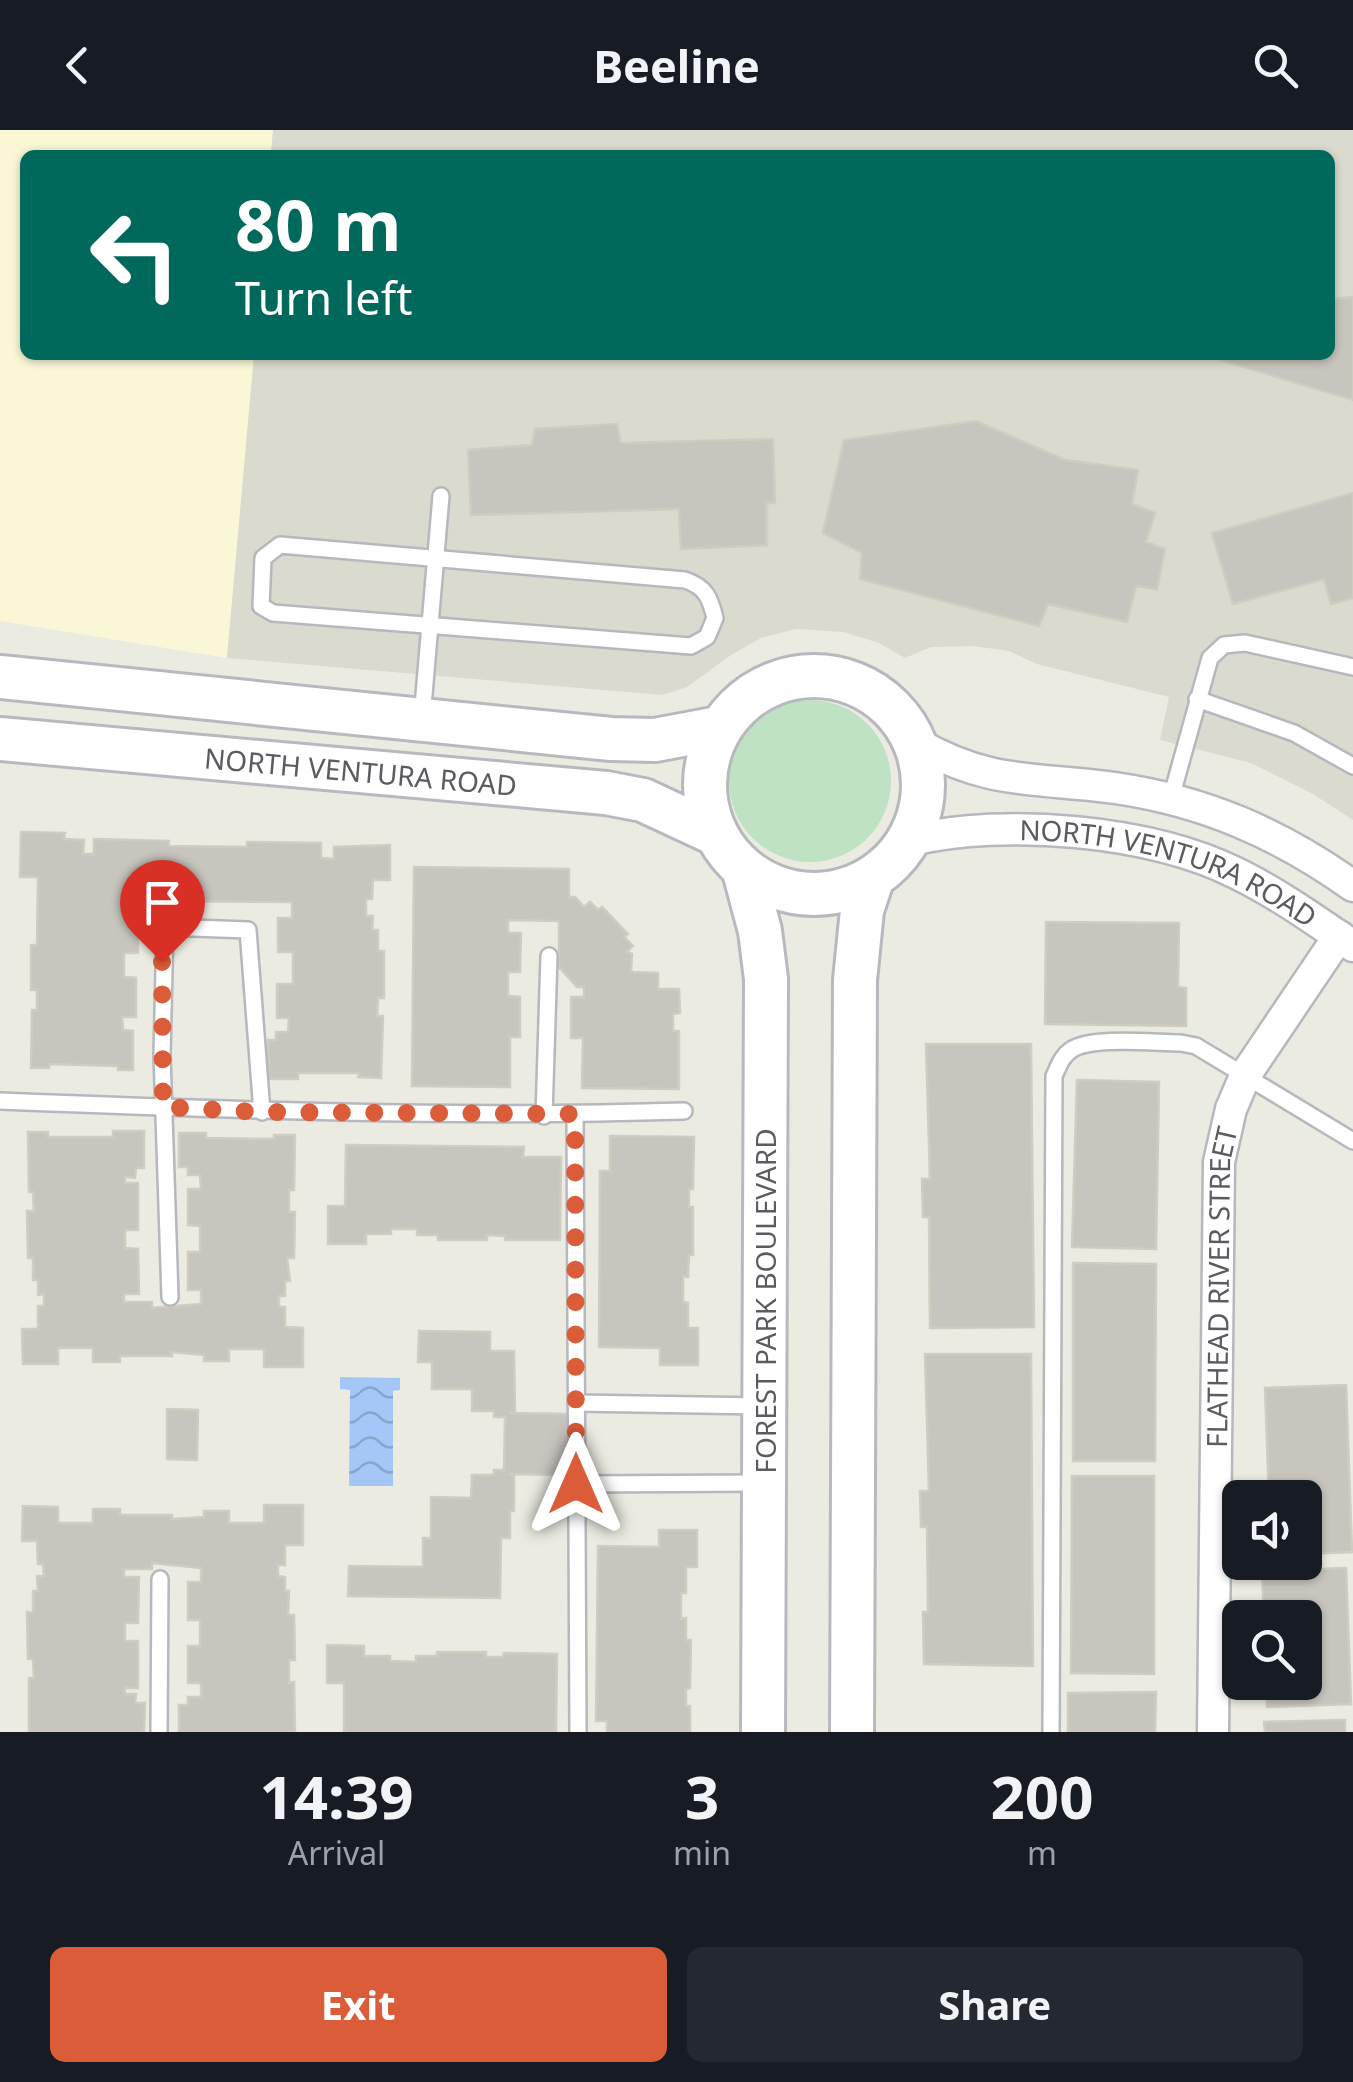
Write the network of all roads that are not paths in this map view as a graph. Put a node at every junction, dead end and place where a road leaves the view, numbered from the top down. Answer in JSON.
{"nodes":[{"id":1,"x":441,"y":496,"type":"dead end"},
{"id":2,"x":438,"y":556,"type":"junction"},
{"id":3,"x":430,"y":626,"type":"junction"},
{"id":4,"x":1353,"y":668,"type":"edge"},
{"id":5,"x":0,"y":678,"type":"edge"},
{"id":6,"x":1197,"y":699,"type":"junction"},
{"id":7,"x":421,"y":722,"type":"junction"},
{"id":8,"x":719,"y":728,"type":"junction"},
{"id":9,"x":0,"y":738,"type":"edge"},
{"id":10,"x":916,"y":743,"type":"junction"},
{"id":11,"x":1353,"y":766,"type":"edge"},
{"id":12,"x":1171,"y":798,"type":"junction"},
{"id":13,"x":716,"y":834,"type":"junction"},
{"id":14,"x":912,"y":840,"type":"junction"},
{"id":15,"x":744,"y":872,"type":"junction"},
{"id":16,"x":872,"y":880,"type":"junction"},
{"id":17,"x":1353,"y":886,"type":"edge"},
{"id":18,"x":1346,"y":941,"type":"edge"},
{"id":19,"x":549,"y":956,"type":"dead end"},
{"id":20,"x":1246,"y":1074,"type":"junction"},
{"id":21,"x":0,"y":1100,"type":"edge"},
{"id":22,"x":163,"y":1107,"type":"junction"},
{"id":23,"x":262,"y":1112,"type":"junction"},
{"id":24,"x":684,"y":1112,"type":"dead end"},
{"id":25,"x":575,"y":1114,"type":"junction"},
{"id":26,"x":544,"y":1116,"type":"junction"},
{"id":27,"x":1353,"y":1140,"type":"edge"},
{"id":28,"x":170,"y":1297,"type":"dead end"},
{"id":29,"x":576,"y":1403,"type":"junction"},
{"id":30,"x":765,"y":1406,"type":"junction"},
{"id":31,"x":764,"y":1483,"type":"junction"},
{"id":32,"x":576,"y":1484,"type":"junction"},
{"id":33,"x":160,"y":1579,"type":"dead end"},
{"id":34,"x":159,"y":1732,"type":"edge"},
{"id":35,"x":578,"y":1732,"type":"edge"},
{"id":36,"x":763,"y":1732,"type":"edge"},
{"id":37,"x":852,"y":1732,"type":"edge"},
{"id":38,"x":1051,"y":1732,"type":"edge"},
{"id":39,"x":1213,"y":1732,"type":"edge"}],
"edges":[{"from":1,"to":2,"type":"lane"},
{"from":2,"to":3,"type":"lane"},
{"from":2,"to":3,"type":"lane"},
{"from":2,"to":3,"type":"lane"},
{"from":3,"to":7,"type":"lane"},
{"from":4,"to":6,"type":"lane"},
{"from":5,"to":7,"type":"street","name":"NORTH VENTURA ROAD"},
{"from":6,"to":11,"type":"lane"},
{"from":6,"to":12,"type":"lane"},
{"from":7,"to":8,"type":"street","name":"NORTH VENTURA ROAD"},
{"from":8,"to":10,"type":"street"},
{"from":8,"to":13,"type":"street"},
{"from":9,"to":13,"type":"street","name":"NORTH VENTURA ROAD"},
{"from":10,"to":12,"type":"street","name":"NORTH VENTURA ROAD"},
{"from":10,"to":14,"type":"street"},
{"from":12,"to":17,"type":"street","name":"NORTH VENTURA ROAD"},
{"from":13,"to":15,"type":"street"},
{"from":14,"to":16,"type":"street"},
{"from":14,"to":18,"type":"street","name":"NORTH VENTURA ROAD"},
{"from":15,"to":16,"type":"street"},
{"from":15,"to":30,"type":"street","name":"FOREST PARK BOULEVARD"},
{"from":16,"to":37,"type":"street"},
{"from":18,"to":20,"type":"street","name":"FLATHEAD RIVER STREET"},
{"from":19,"to":26,"type":"lane"},
{"from":20,"to":27,"type":"lane"},
{"from":20,"to":38,"type":"lane"},
{"from":20,"to":39,"type":"street","name":"FLATHEAD RIVER STREET"},
{"from":21,"to":22,"type":"lane"},
{"from":22,"to":23,"type":"lane"},
{"from":22,"to":23,"type":"lane"},
{"from":22,"to":28,"type":"lane"},
{"from":23,"to":26,"type":"lane"},
{"from":24,"to":25,"type":"lane"},
{"from":25,"to":26,"type":"lane"},
{"from":25,"to":29,"type":"lane"},
{"from":29,"to":30,"type":"lane"},
{"from":29,"to":32,"type":"lane"},
{"from":30,"to":31,"type":"street","name":"FOREST PARK BOULEVARD"},
{"from":31,"to":32,"type":"lane"},
{"from":31,"to":36,"type":"street","name":"FOREST PARK BOULEVARD"},
{"from":32,"to":35,"type":"lane"},
{"from":33,"to":34,"type":"lane"}]}
